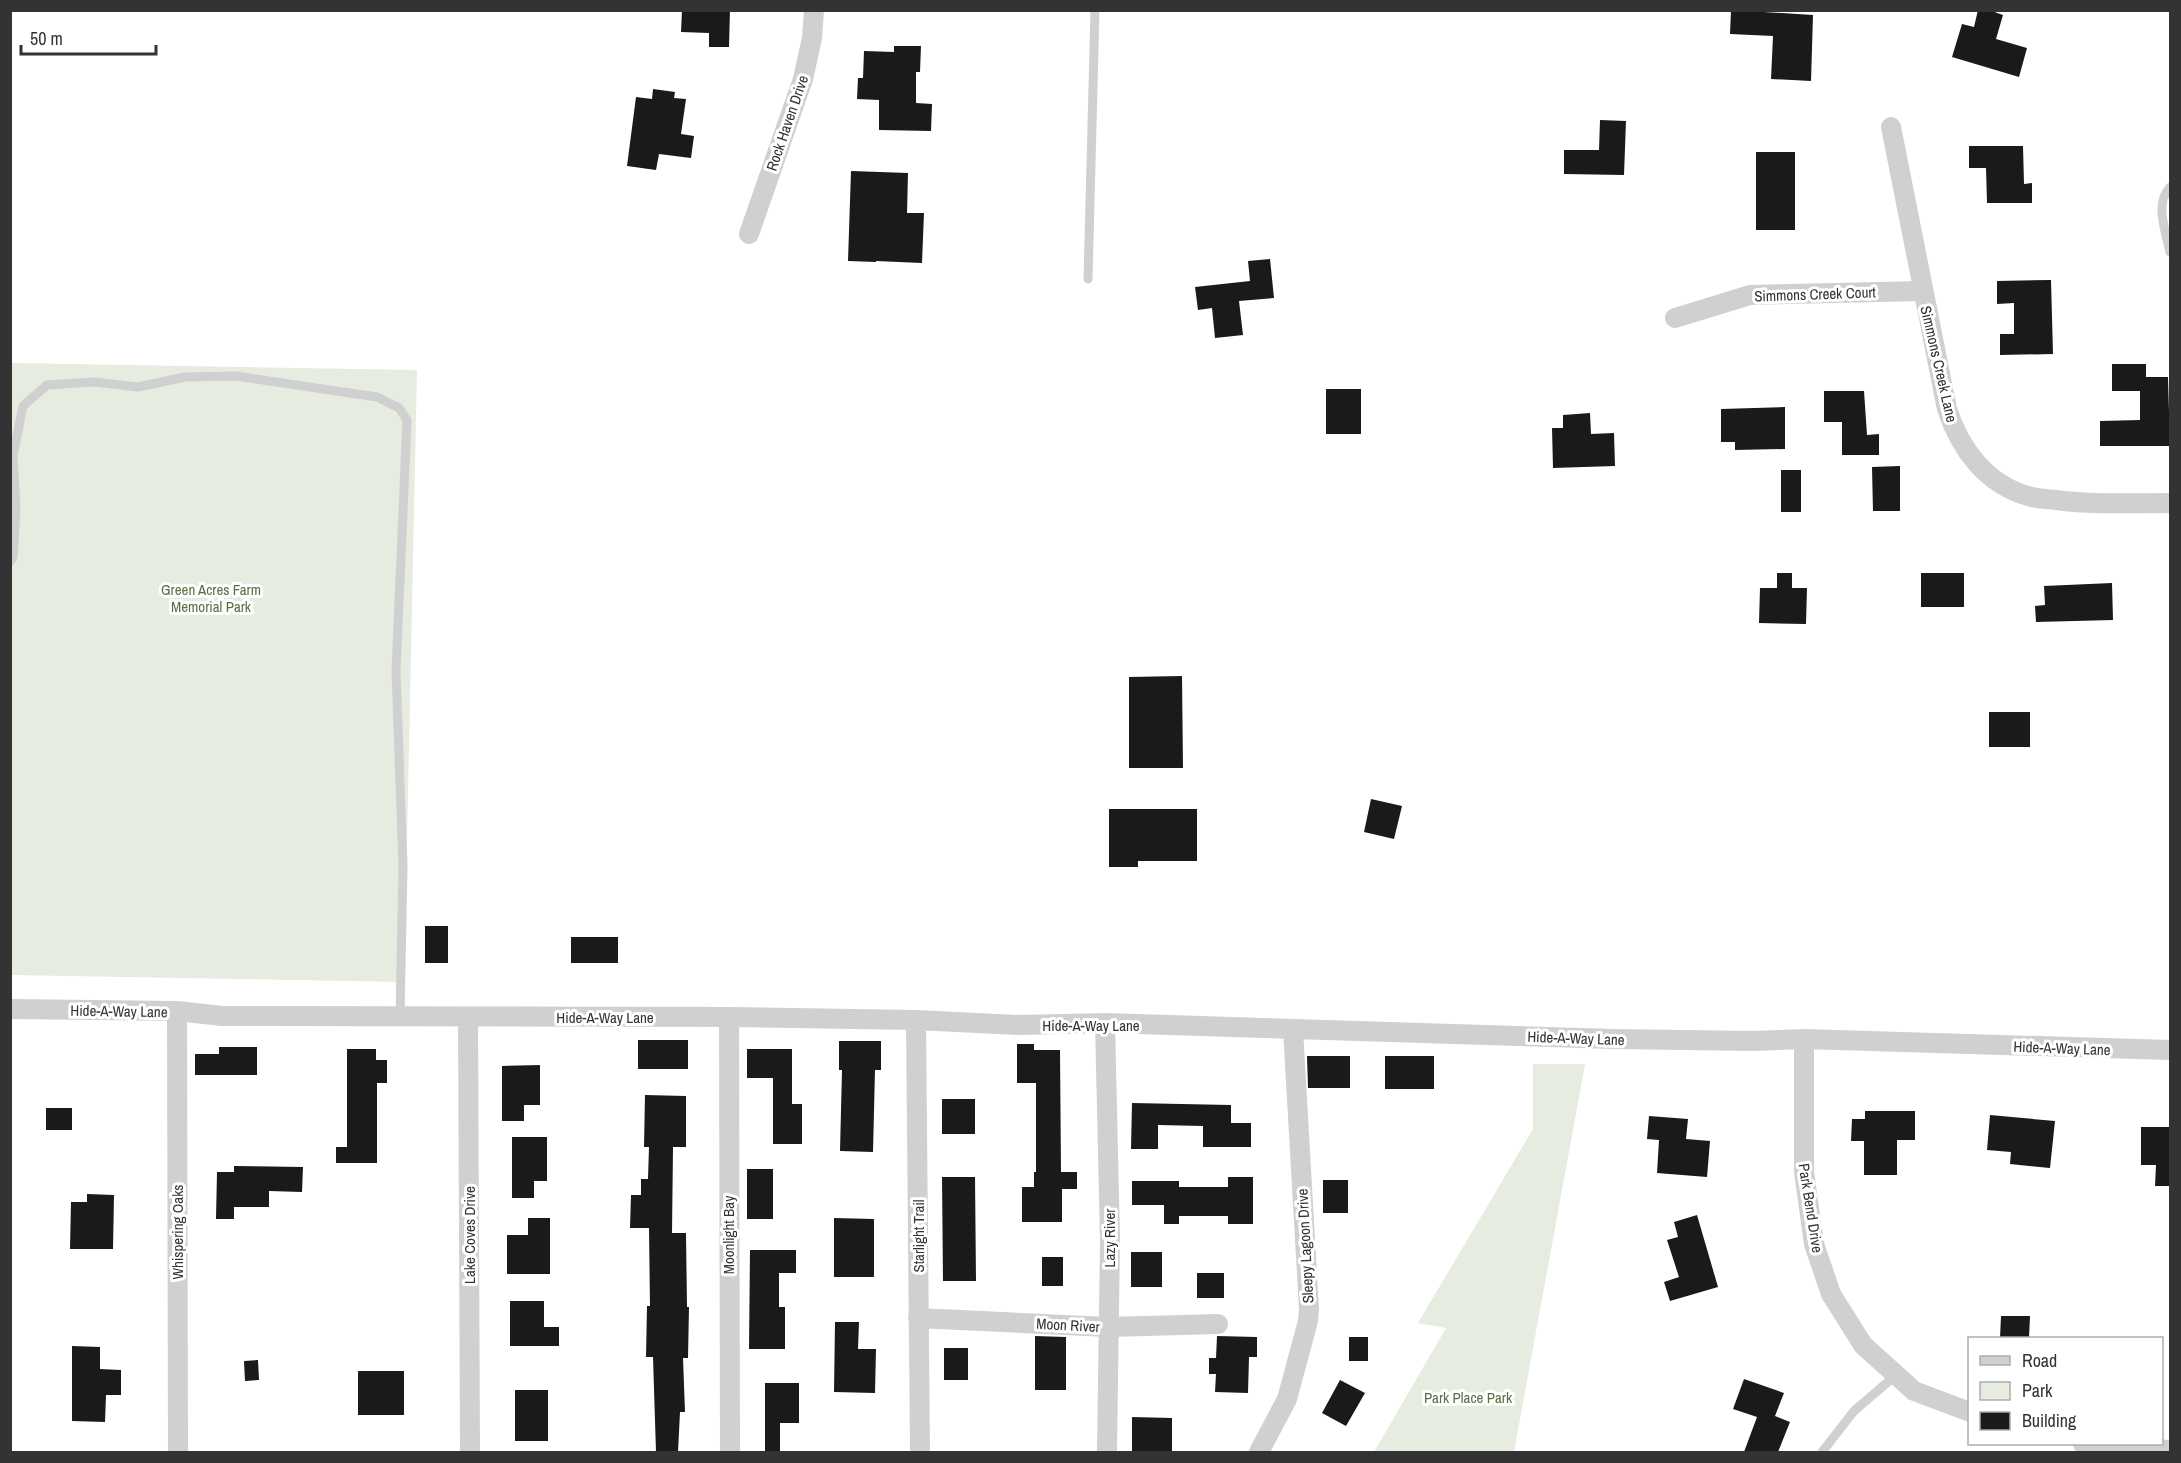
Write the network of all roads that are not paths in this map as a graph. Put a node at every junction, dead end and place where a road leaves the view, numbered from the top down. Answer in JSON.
{"nodes":[{"id":1,"x":814,"y":10,"type":"edge"},
{"id":2,"x":1095,"y":10,"type":"edge"},
{"id":3,"x":1891,"y":127,"type":"dead end"},
{"id":4,"x":2170,"y":187,"type":"edge"},
{"id":5,"x":749,"y":234,"type":"dead end"},
{"id":6,"x":2170,"y":252,"type":"edge"},
{"id":7,"x":1088,"y":279,"type":"dead end"},
{"id":8,"x":1922,"y":291,"type":"junction"},
{"id":9,"x":1675,"y":318,"type":"dead end"},
{"id":10,"x":2170,"y":503,"type":"edge"},
{"id":11,"x":10,"y":562,"type":"edge"},
{"id":12,"x":10,"y":1009,"type":"edge"},
{"id":13,"x":177,"y":1011,"type":"junction"},
{"id":14,"x":400,"y":1017,"type":"junction"},
{"id":15,"x":468,"y":1017,"type":"junction"},
{"id":16,"x":729,"y":1017,"type":"junction"},
{"id":17,"x":916,"y":1020,"type":"junction"},
{"id":18,"x":1106,"y":1023,"type":"junction"},
{"id":19,"x":1293,"y":1029,"type":"junction"},
{"id":20,"x":1804,"y":1039,"type":"junction"},
{"id":21,"x":2170,"y":1050,"type":"edge"},
{"id":22,"x":918,"y":1318,"type":"junction"},
{"id":23,"x":1218,"y":1324,"type":"dead end"},
{"id":24,"x":1108,"y":1327,"type":"junction"},
{"id":25,"x":1896,"y":1375,"type":"junction"},
{"id":26,"x":1968,"y":1411,"type":"edge"},
{"id":27,"x":2090,"y":1445,"type":"edge"},
{"id":28,"x":2170,"y":1450,"type":"edge"},
{"id":29,"x":178,"y":1452,"type":"edge"},
{"id":30,"x":470,"y":1452,"type":"edge"},
{"id":31,"x":730,"y":1452,"type":"edge"},
{"id":32,"x":920,"y":1452,"type":"edge"},
{"id":33,"x":1107,"y":1452,"type":"edge"},
{"id":34,"x":1259,"y":1452,"type":"edge"},
{"id":35,"x":1822,"y":1452,"type":"edge"}],
"edges":[{"from":1,"to":5,"type":"street","name":"Rock Haven Drive"},
{"from":2,"to":7,"type":"lane"},
{"from":3,"to":8,"type":"street","name":"Simmons Creek Lane"},
{"from":4,"to":6,"type":"lane"},
{"from":8,"to":9,"type":"street","name":"Simmons Creek Court"},
{"from":8,"to":10,"type":"street","name":"Simmons Creek Lane"},
{"from":11,"to":14,"type":"lane"},
{"from":12,"to":13,"type":"street","name":"Hide-A-Way Lane"},
{"from":13,"to":14,"type":"street","name":"Hide-A-Way Lane"},
{"from":13,"to":29,"type":"street","name":"Whispering Oaks"},
{"from":14,"to":15,"type":"street","name":"Hide-A-Way Lane"},
{"from":15,"to":16,"type":"street","name":"Hide-A-Way Lane"},
{"from":15,"to":30,"type":"street","name":"Lake Coves Drive"},
{"from":16,"to":17,"type":"street","name":"Hide-A-Way Lane"},
{"from":16,"to":31,"type":"street","name":"Moonlight Bay"},
{"from":17,"to":18,"type":"street","name":"Hide-A-Way Lane"},
{"from":17,"to":22,"type":"street","name":"Starlight Trail"},
{"from":18,"to":19,"type":"street","name":"Hide-A-Way Lane"},
{"from":18,"to":24,"type":"street","name":"Lazy River"},
{"from":19,"to":20,"type":"street","name":"Hide-A-Way Lane"},
{"from":19,"to":34,"type":"street","name":"Sleepy Lagoon Drive"},
{"from":20,"to":21,"type":"street","name":"Hide-A-Way Lane"},
{"from":20,"to":25,"type":"street","name":"Park Bend Drive"},
{"from":22,"to":24,"type":"street","name":"Moon River"},
{"from":22,"to":32,"type":"street","name":"Starlight Trail"},
{"from":23,"to":24,"type":"street","name":"Moon River"},
{"from":24,"to":33,"type":"street","name":"Lazy River"},
{"from":25,"to":26,"type":"street","name":"Park Bend Drive"},
{"from":25,"to":35,"type":"lane"},
{"from":27,"to":28,"type":"street"}]}
